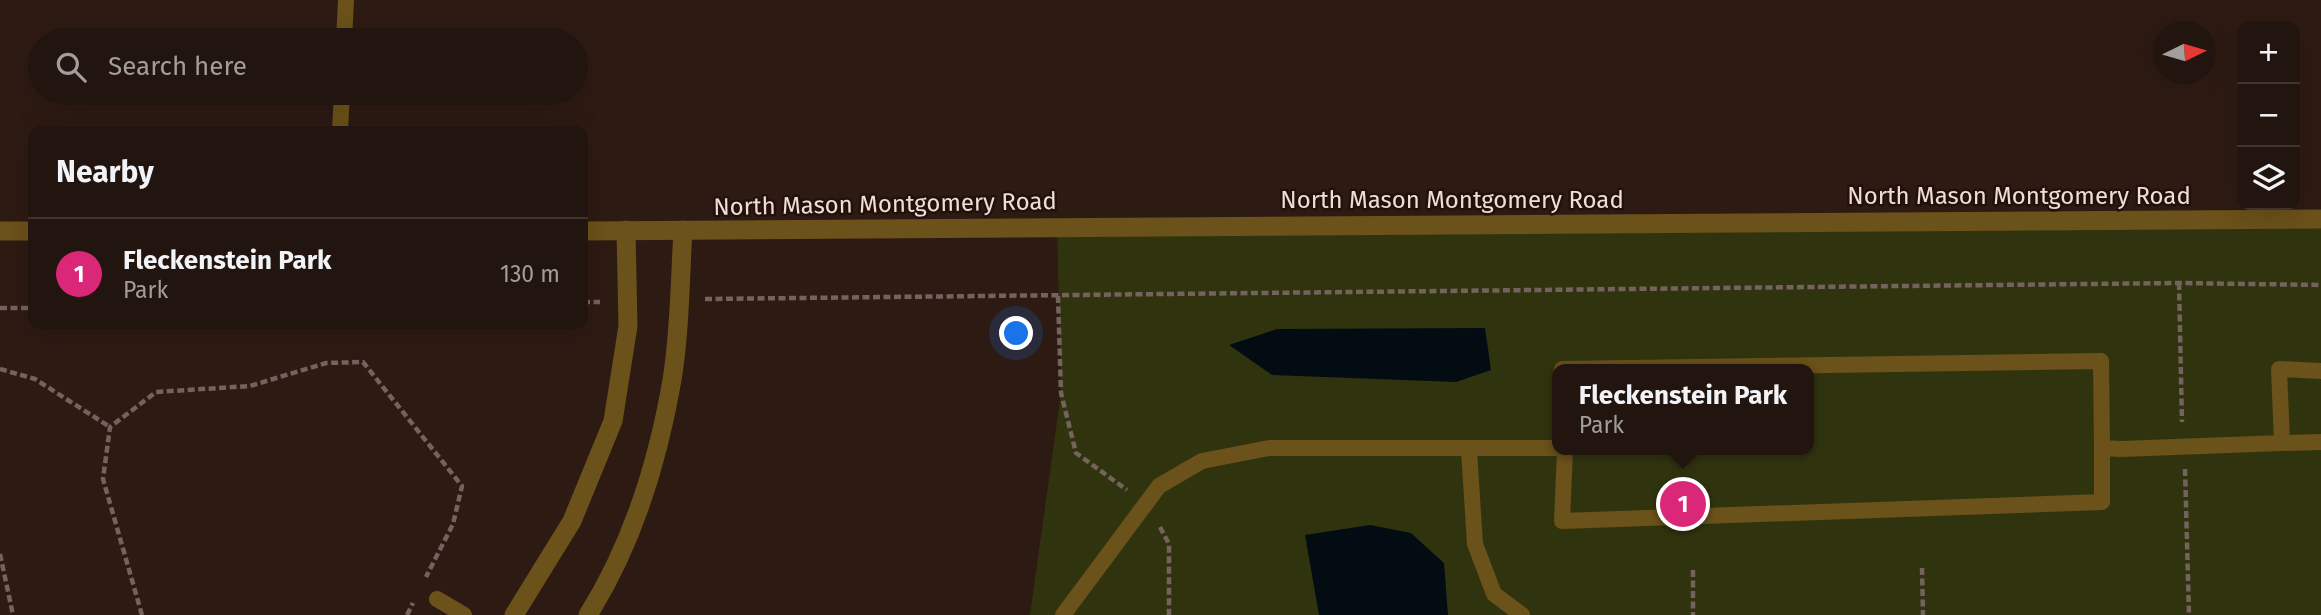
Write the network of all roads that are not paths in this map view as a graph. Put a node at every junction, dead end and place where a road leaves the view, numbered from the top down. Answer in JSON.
{"nodes":[{"id":1,"x":346,"y":0,"type":"edge"},
{"id":2,"x":345,"y":28,"type":"edge"},
{"id":3,"x":341,"y":105,"type":"edge"},
{"id":4,"x":340,"y":126,"type":"edge"},
{"id":5,"x":2321,"y":219,"type":"edge"},
{"id":6,"x":588,"y":230,"type":"edge"},
{"id":7,"x":626,"y":230,"type":"junction"},
{"id":8,"x":683,"y":230,"type":"junction"},
{"id":9,"x":0,"y":231,"type":"edge"},
{"id":10,"x":28,"y":231,"type":"edge"},
{"id":11,"x":1814,"y":365,"type":"edge"},
{"id":12,"x":2321,"y":371,"type":"edge"},
{"id":13,"x":2321,"y":442,"type":"edge"},
{"id":14,"x":2282,"y":443,"type":"junction"},
{"id":15,"x":1552,"y":448,"type":"edge"},
{"id":16,"x":2102,"y":448,"type":"junction"},
{"id":17,"x":1469,"y":450,"type":"junction"},
{"id":18,"x":1565,"y":455,"type":"edge"},
{"id":19,"x":437,"y":599,"type":"dead end"},
{"id":20,"x":464,"y":615,"type":"edge"},
{"id":21,"x":514,"y":615,"type":"edge"},
{"id":22,"x":588,"y":615,"type":"edge"},
{"id":23,"x":1063,"y":615,"type":"edge"},
{"id":24,"x":1522,"y":615,"type":"edge"}],
"edges":[{"from":1,"to":2,"type":"lane"},
{"from":3,"to":4,"type":"lane"},
{"from":5,"to":8,"type":"street","name":"North Mason Montgomery Road"},
{"from":6,"to":7,"type":"street","name":"North Mason Montgomery Road"},
{"from":7,"to":8,"type":"street","name":"North Mason Montgomery Road"},
{"from":7,"to":21,"type":"street"},
{"from":8,"to":22,"type":"street"},
{"from":9,"to":10,"type":"street"},
{"from":11,"to":16,"type":"lane"},
{"from":12,"to":14,"type":"lane"},
{"from":13,"to":14,"type":"lane"},
{"from":14,"to":16,"type":"lane"},
{"from":15,"to":17,"type":"lane"},
{"from":16,"to":18,"type":"lane"},
{"from":17,"to":23,"type":"lane"},
{"from":17,"to":24,"type":"lane"},
{"from":19,"to":20,"type":"lane"}]}
